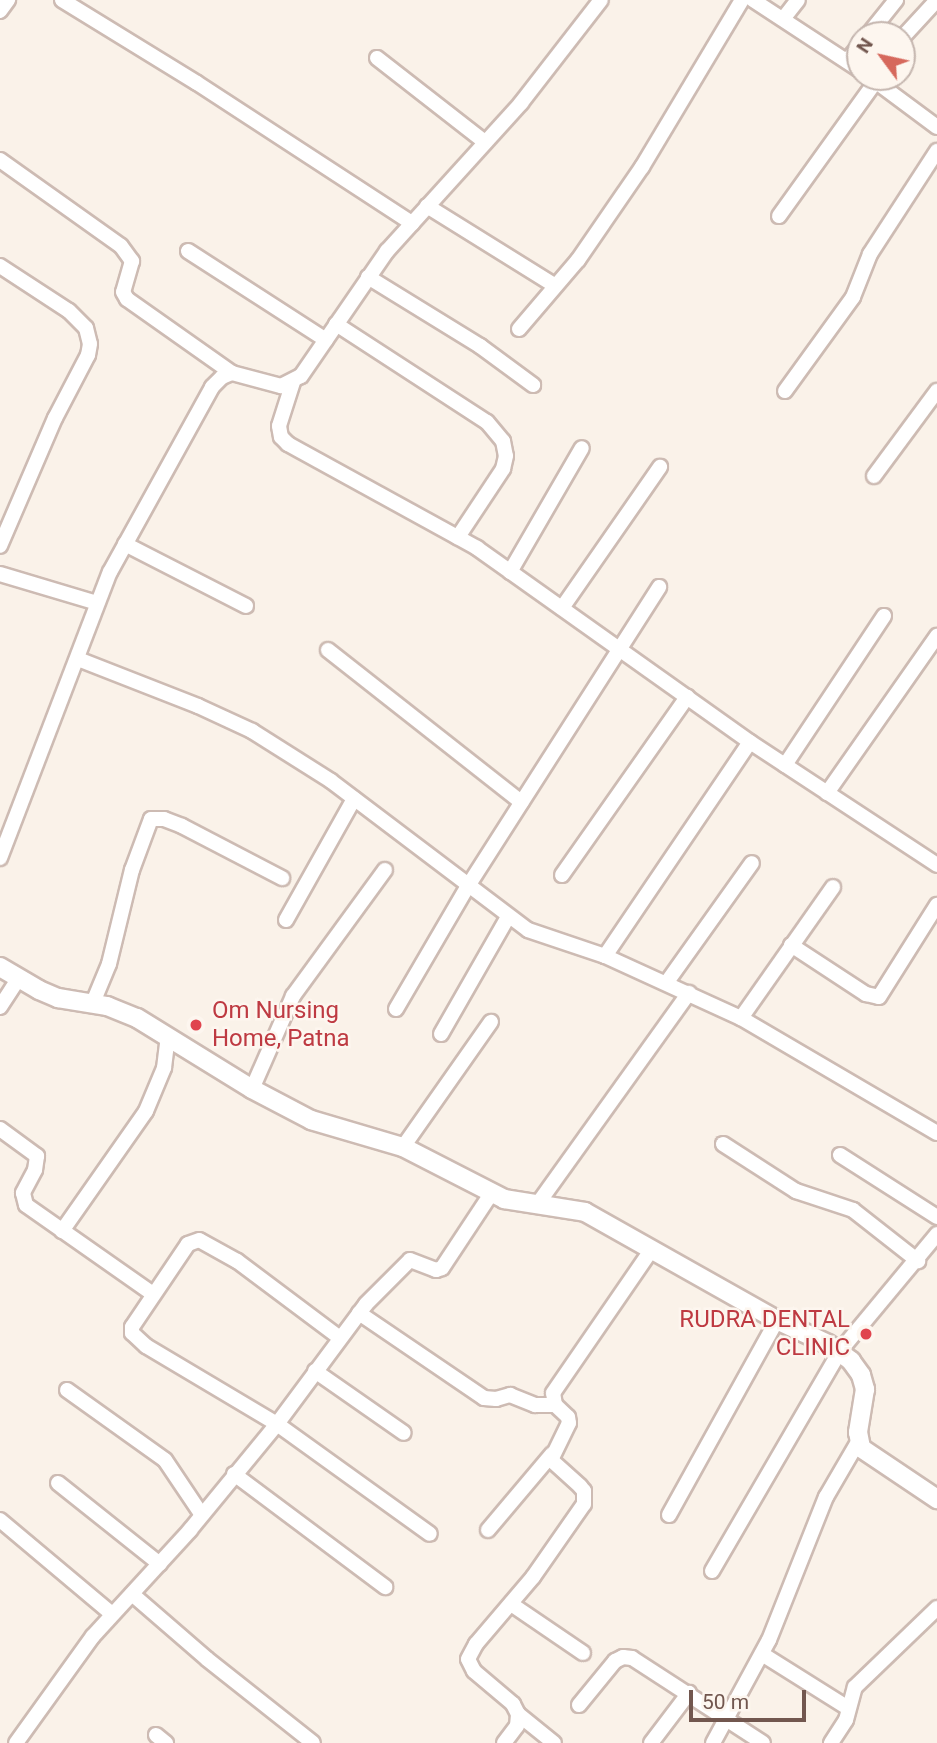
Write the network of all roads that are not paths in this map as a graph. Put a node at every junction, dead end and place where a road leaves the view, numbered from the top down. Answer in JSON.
{"nodes":[{"id":1,"x":8,"y":0,"type":"edge"},
{"id":2,"x":62,"y":0,"type":"edge"},
{"id":3,"x":601,"y":0,"type":"edge"},
{"id":4,"x":743,"y":0,"type":"edge"},
{"id":5,"x":753,"y":0,"type":"edge"},
{"id":6,"x":798,"y":0,"type":"edge"},
{"id":7,"x":896,"y":0,"type":"edge"},
{"id":8,"x":937,"y":0,"type":"edge"},
{"id":9,"x":0,"y":11,"type":"edge"},
{"id":10,"x":783,"y":19,"type":"junction"},
{"id":11,"x":879,"y":21,"type":"edge"},
{"id":12,"x":916,"y":23,"type":"edge"},
{"id":13,"x":377,"y":58,"type":"dead end"},
{"id":14,"x":846,"y":60,"type":"edge"},
{"id":15,"x":865,"y":91,"type":"edge"},
{"id":16,"x":889,"y":91,"type":"edge"},
{"id":17,"x":937,"y":127,"type":"edge"},
{"id":18,"x":485,"y":142,"type":"junction"},
{"id":19,"x":937,"y":151,"type":"edge"},
{"id":20,"x":0,"y":160,"type":"edge"},
{"id":21,"x":427,"y":206,"type":"junction"},
{"id":22,"x":779,"y":216,"type":"dead end"},
{"id":23,"x":412,"y":223,"type":"junction"},
{"id":24,"x":188,"y":251,"type":"dead end"},
{"id":25,"x":0,"y":266,"type":"edge"},
{"id":26,"x":368,"y":277,"type":"junction"},
{"id":27,"x":554,"y":285,"type":"junction"},
{"id":28,"x":336,"y":324,"type":"junction"},
{"id":29,"x":519,"y":329,"type":"dead end"},
{"id":30,"x":326,"y":340,"type":"junction"},
{"id":31,"x":232,"y":373,"type":"junction"},
{"id":32,"x":293,"y":383,"type":"junction"},
{"id":33,"x":533,"y":384,"type":"dead end"},
{"id":34,"x":785,"y":391,"type":"dead end"},
{"id":35,"x":937,"y":391,"type":"edge"},
{"id":36,"x":582,"y":449,"type":"dead end"},
{"id":37,"x":660,"y":467,"type":"dead end"},
{"id":38,"x":874,"y":476,"type":"dead end"},
{"id":39,"x":458,"y":537,"type":"junction"},
{"id":40,"x":125,"y":544,"type":"junction"},
{"id":41,"x":0,"y":546,"type":"edge"},
{"id":42,"x":510,"y":572,"type":"junction"},
{"id":43,"x":0,"y":574,"type":"edge"},
{"id":44,"x":659,"y":587,"type":"dead end"},
{"id":45,"x":97,"y":603,"type":"junction"},
{"id":46,"x":246,"y":606,"type":"dead end"},
{"id":47,"x":562,"y":608,"type":"junction"},
{"id":48,"x":884,"y":616,"type":"dead end"},
{"id":49,"x":937,"y":636,"type":"edge"},
{"id":50,"x":618,"y":649,"type":"junction"},
{"id":51,"x":328,"y":650,"type":"dead end"},
{"id":52,"x":78,"y":659,"type":"junction"},
{"id":53,"x":687,"y":698,"type":"junction"},
{"id":54,"x":750,"y":742,"type":"junction"},
{"id":55,"x":785,"y":765,"type":"junction"},
{"id":56,"x":827,"y":793,"type":"junction"},
{"id":57,"x":354,"y":799,"type":"junction"},
{"id":58,"x":521,"y":802,"type":"junction"},
{"id":59,"x":0,"y":858,"type":"edge"},
{"id":60,"x":752,"y":863,"type":"dead end"},
{"id":61,"x":937,"y":864,"type":"edge"},
{"id":62,"x":385,"y":870,"type":"dead end"},
{"id":63,"x":562,"y":875,"type":"dead end"},
{"id":64,"x":282,"y":878,"type":"dead end"},
{"id":65,"x":468,"y":886,"type":"junction"},
{"id":66,"x":833,"y":887,"type":"dead end"},
{"id":67,"x":937,"y":905,"type":"edge"},
{"id":68,"x":508,"y":917,"type":"junction"},
{"id":69,"x":286,"y":919,"type":"dead end"},
{"id":70,"x":791,"y":945,"type":"junction"},
{"id":71,"x":605,"y":956,"type":"junction"},
{"id":72,"x":0,"y":967,"type":"edge"},
{"id":73,"x":18,"y":979,"type":"junction"},
{"id":74,"x":667,"y":982,"type":"junction"},
{"id":75,"x":689,"y":993,"type":"junction"},
{"id":76,"x":92,"y":1005,"type":"junction"},
{"id":77,"x":0,"y":1007,"type":"edge"},
{"id":78,"x":396,"y":1009,"type":"dead end"},
{"id":79,"x":741,"y":1018,"type":"junction"},
{"id":80,"x":491,"y":1022,"type":"dead end"},
{"id":81,"x":441,"y":1034,"type":"dead end"},
{"id":82,"x":168,"y":1037,"type":"junction"},
{"id":83,"x":252,"y":1088,"type":"junction"},
{"id":84,"x":0,"y":1129,"type":"edge"},
{"id":85,"x":937,"y":1133,"type":"edge"},
{"id":86,"x":723,"y":1144,"type":"dead end"},
{"id":87,"x":403,"y":1147,"type":"junction"},
{"id":88,"x":839,"y":1155,"type":"dead end"},
{"id":89,"x":491,"y":1194,"type":"junction"},
{"id":90,"x":537,"y":1205,"type":"junction"},
{"id":91,"x":937,"y":1217,"type":"edge"},
{"id":92,"x":62,"y":1231,"type":"junction"},
{"id":93,"x":937,"y":1234,"type":"edge"},
{"id":94,"x":652,"y":1249,"type":"junction"},
{"id":95,"x":918,"y":1261,"type":"junction"},
{"id":96,"x":153,"y":1294,"type":"junction"},
{"id":97,"x":359,"y":1313,"type":"junction"},
{"id":98,"x":777,"y":1320,"type":"junction"},
{"id":99,"x":340,"y":1338,"type":"junction"},
{"id":100,"x":840,"y":1351,"type":"junction"},
{"id":101,"x":315,"y":1371,"type":"junction"},
{"id":102,"x":67,"y":1390,"type":"dead end"},
{"id":103,"x":555,"y":1405,"type":"junction"},
{"id":104,"x":277,"y":1424,"type":"junction"},
{"id":105,"x":404,"y":1433,"type":"dead end"},
{"id":106,"x":858,"y":1442,"type":"junction"},
{"id":107,"x":552,"y":1454,"type":"junction"},
{"id":108,"x":234,"y":1474,"type":"junction"},
{"id":109,"x":58,"y":1483,"type":"dead end"},
{"id":110,"x":937,"y":1499,"type":"edge"},
{"id":111,"x":202,"y":1515,"type":"junction"},
{"id":112,"x":669,"y":1515,"type":"dead end"},
{"id":113,"x":0,"y":1520,"type":"edge"},
{"id":114,"x":488,"y":1530,"type":"dead end"},
{"id":115,"x":430,"y":1534,"type":"dead end"},
{"id":116,"x":160,"y":1564,"type":"junction"},
{"id":117,"x":712,"y":1571,"type":"dead end"},
{"id":118,"x":385,"y":1587,"type":"dead end"},
{"id":119,"x":132,"y":1594,"type":"junction"},
{"id":120,"x":511,"y":1604,"type":"junction"},
{"id":121,"x":937,"y":1608,"type":"edge"},
{"id":122,"x":112,"y":1614,"type":"junction"},
{"id":123,"x":583,"y":1653,"type":"dead end"},
{"id":124,"x":762,"y":1654,"type":"junction"},
{"id":125,"x":689,"y":1693,"type":"junction"},
{"id":126,"x":579,"y":1705,"type":"dead end"},
{"id":127,"x":848,"y":1708,"type":"junction"},
{"id":128,"x":518,"y":1714,"type":"junction"},
{"id":129,"x":728,"y":1718,"type":"junction"},
{"id":130,"x":16,"y":1743,"type":"edge"},
{"id":131,"x":313,"y":1743,"type":"edge"},
{"id":132,"x":504,"y":1743,"type":"edge"},
{"id":133,"x":554,"y":1743,"type":"edge"},
{"id":134,"x":651,"y":1743,"type":"edge"},
{"id":135,"x":713,"y":1743,"type":"edge"},
{"id":136,"x":763,"y":1743,"type":"edge"},
{"id":137,"x":831,"y":1743,"type":"edge"}],
"edges":[{"from":1,"to":9,"type":"street"},
{"from":2,"to":23,"type":"street"},
{"from":3,"to":18,"type":"street"},
{"from":4,"to":27,"type":"street"},
{"from":5,"to":10,"type":"street"},
{"from":6,"to":10,"type":"street"},
{"from":7,"to":11,"type":"street"},
{"from":8,"to":12,"type":"street"},
{"from":10,"to":14,"type":"street"},
{"from":13,"to":18,"type":"street"},
{"from":15,"to":22,"type":"street"},
{"from":16,"to":17,"type":"street"},
{"from":18,"to":21,"type":"street"},
{"from":19,"to":34,"type":"street"},
{"from":20,"to":31,"type":"street"},
{"from":21,"to":23,"type":"street"},
{"from":21,"to":27,"type":"street"},
{"from":23,"to":26,"type":"street"},
{"from":24,"to":30,"type":"street"},
{"from":25,"to":41,"type":"street"},
{"from":26,"to":28,"type":"street"},
{"from":26,"to":33,"type":"street"},
{"from":27,"to":29,"type":"street"},
{"from":28,"to":30,"type":"street"},
{"from":28,"to":39,"type":"street"},
{"from":30,"to":32,"type":"street"},
{"from":31,"to":32,"type":"street"},
{"from":31,"to":40,"type":"street"},
{"from":32,"to":39,"type":"street"},
{"from":35,"to":38,"type":"street"},
{"from":36,"to":42,"type":"street"},
{"from":37,"to":47,"type":"street"},
{"from":39,"to":42,"type":"street"},
{"from":40,"to":45,"type":"street"},
{"from":40,"to":46,"type":"street"},
{"from":42,"to":47,"type":"street"},
{"from":43,"to":45,"type":"street"},
{"from":44,"to":50,"type":"street"},
{"from":45,"to":52,"type":"street"},
{"from":47,"to":50,"type":"street"},
{"from":48,"to":55,"type":"street"},
{"from":49,"to":56,"type":"street"},
{"from":50,"to":53,"type":"street"},
{"from":50,"to":58,"type":"street"},
{"from":51,"to":58,"type":"street"},
{"from":52,"to":57,"type":"street"},
{"from":52,"to":59,"type":"street"},
{"from":53,"to":54,"type":"street"},
{"from":53,"to":63,"type":"street"},
{"from":54,"to":55,"type":"street"},
{"from":54,"to":71,"type":"street"},
{"from":55,"to":56,"type":"street"},
{"from":56,"to":61,"type":"street"},
{"from":57,"to":65,"type":"street"},
{"from":57,"to":69,"type":"street"},
{"from":58,"to":65,"type":"street"},
{"from":60,"to":74,"type":"street"},
{"from":62,"to":83,"type":"street"},
{"from":64,"to":76,"type":"street"},
{"from":65,"to":68,"type":"street"},
{"from":65,"to":78,"type":"street"},
{"from":66,"to":70,"type":"street"},
{"from":67,"to":70,"type":"street"},
{"from":68,"to":71,"type":"street"},
{"from":68,"to":81,"type":"street"},
{"from":70,"to":79,"type":"street"},
{"from":71,"to":74,"type":"street"},
{"from":72,"to":73,"type":"street"},
{"from":73,"to":76,"type":"street"},
{"from":73,"to":77,"type":"street"},
{"from":74,"to":75,"type":"street"},
{"from":75,"to":79,"type":"street"},
{"from":75,"to":90,"type":"street"},
{"from":76,"to":82,"type":"street"},
{"from":79,"to":85,"type":"street"},
{"from":80,"to":87,"type":"street"},
{"from":82,"to":83,"type":"street"},
{"from":82,"to":92,"type":"street"},
{"from":83,"to":87,"type":"street"},
{"from":84,"to":92,"type":"street"},
{"from":86,"to":95,"type":"street"},
{"from":87,"to":89,"type":"street"},
{"from":88,"to":91,"type":"street"},
{"from":89,"to":90,"type":"street"},
{"from":89,"to":97,"type":"street"},
{"from":90,"to":94,"type":"street"},
{"from":92,"to":96,"type":"street"},
{"from":93,"to":95,"type":"street"},
{"from":94,"to":98,"type":"street"},
{"from":94,"to":103,"type":"street"},
{"from":95,"to":100,"type":"street"},
{"from":96,"to":99,"type":"street"},
{"from":96,"to":104,"type":"street"},
{"from":97,"to":99,"type":"street"},
{"from":97,"to":103,"type":"street"},
{"from":98,"to":100,"type":"street"},
{"from":98,"to":112,"type":"street"},
{"from":99,"to":101,"type":"street"},
{"from":100,"to":106,"type":"street"},
{"from":100,"to":117,"type":"street"},
{"from":101,"to":104,"type":"street"},
{"from":101,"to":105,"type":"street"},
{"from":102,"to":111,"type":"street"},
{"from":103,"to":107,"type":"street"},
{"from":104,"to":108,"type":"street"},
{"from":104,"to":115,"type":"street"},
{"from":106,"to":110,"type":"street"},
{"from":106,"to":124,"type":"street"},
{"from":107,"to":114,"type":"street"},
{"from":107,"to":120,"type":"street"},
{"from":108,"to":111,"type":"street"},
{"from":108,"to":118,"type":"street"},
{"from":109,"to":116,"type":"street"},
{"from":111,"to":116,"type":"street"},
{"from":113,"to":122,"type":"street"},
{"from":116,"to":119,"type":"street"},
{"from":119,"to":122,"type":"street"},
{"from":119,"to":131,"type":"street"},
{"from":120,"to":123,"type":"street"},
{"from":120,"to":128,"type":"street"},
{"from":121,"to":127,"type":"street"},
{"from":122,"to":130,"type":"street"},
{"from":124,"to":127,"type":"street"},
{"from":124,"to":129,"type":"street"},
{"from":125,"to":126,"type":"street"},
{"from":125,"to":129,"type":"street"},
{"from":125,"to":134,"type":"street"},
{"from":127,"to":137,"type":"street"},
{"from":128,"to":132,"type":"street"},
{"from":128,"to":133,"type":"street"},
{"from":129,"to":135,"type":"street"},
{"from":129,"to":136,"type":"street"}]}
